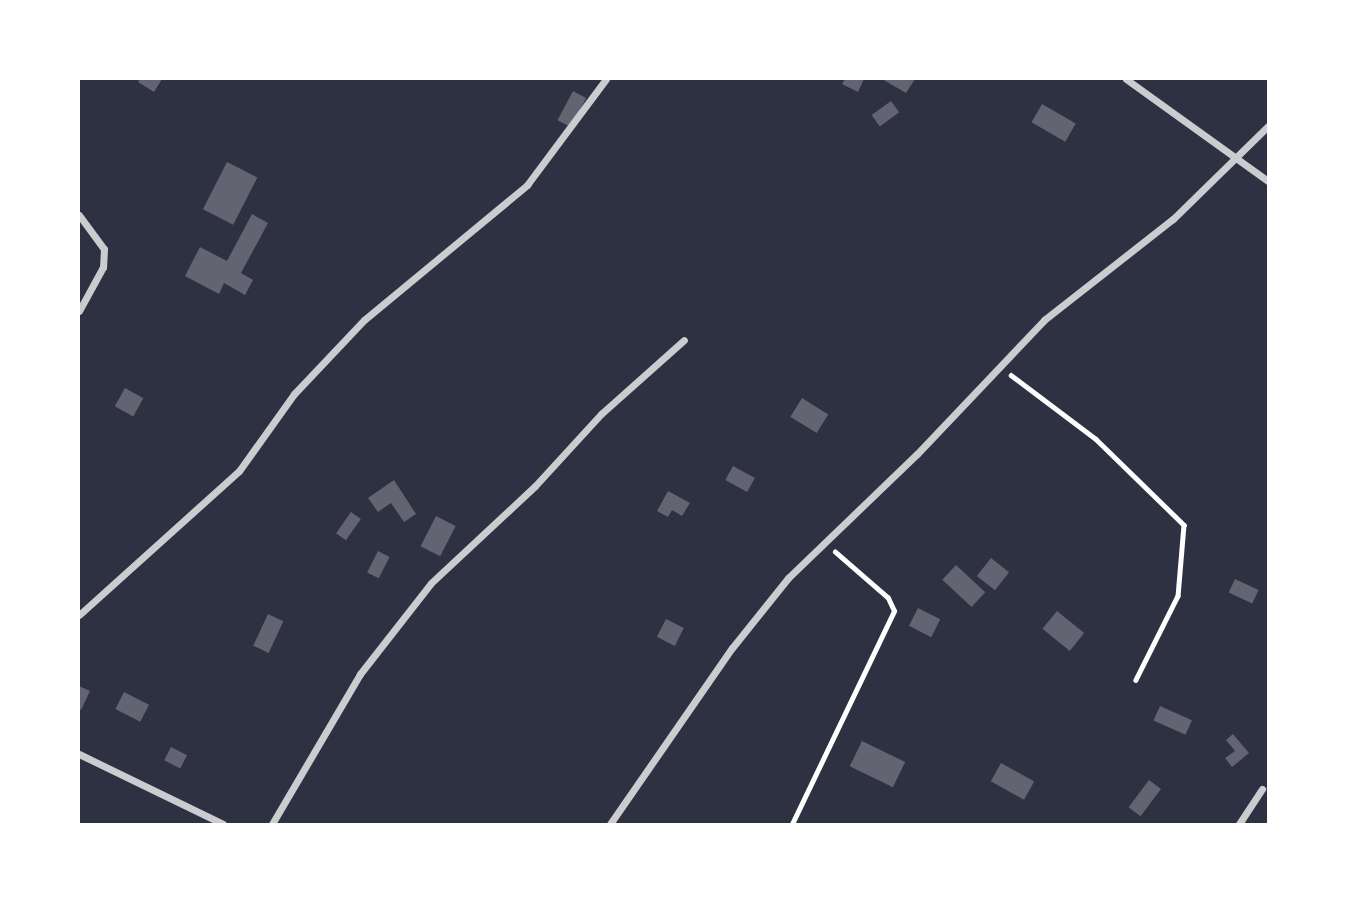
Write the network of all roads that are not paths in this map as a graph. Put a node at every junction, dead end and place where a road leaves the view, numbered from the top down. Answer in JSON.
{"nodes":[{"id":1,"x":606,"y":79,"type":"edge"},
{"id":2,"x":1126,"y":79,"type":"edge"},
{"id":3,"x":1268,"y":126,"type":"edge"},
{"id":4,"x":1237,"y":156,"type":"junction"},
{"id":5,"x":1268,"y":181,"type":"edge"},
{"id":6,"x":79,"y":215,"type":"edge"},
{"id":7,"x":79,"y":311,"type":"edge"},
{"id":8,"x":684,"y":340,"type":"dead end"},
{"id":9,"x":79,"y":615,"type":"edge"},
{"id":10,"x":79,"y":754,"type":"edge"},
{"id":11,"x":1262,"y":789,"type":"dead end"},
{"id":12,"x":223,"y":824,"type":"edge"},
{"id":13,"x":272,"y":824,"type":"edge"},
{"id":14,"x":610,"y":824,"type":"edge"},
{"id":15,"x":1239,"y":824,"type":"edge"}],
"edges":[{"from":1,"to":9,"type":"street"},
{"from":2,"to":4,"type":"street"},
{"from":3,"to":4,"type":"street"},
{"from":4,"to":5,"type":"street"},
{"from":4,"to":14,"type":"street"},
{"from":6,"to":7,"type":"street"},
{"from":8,"to":13,"type":"street"},
{"from":10,"to":12,"type":"street"},
{"from":11,"to":15,"type":"street"}]}
